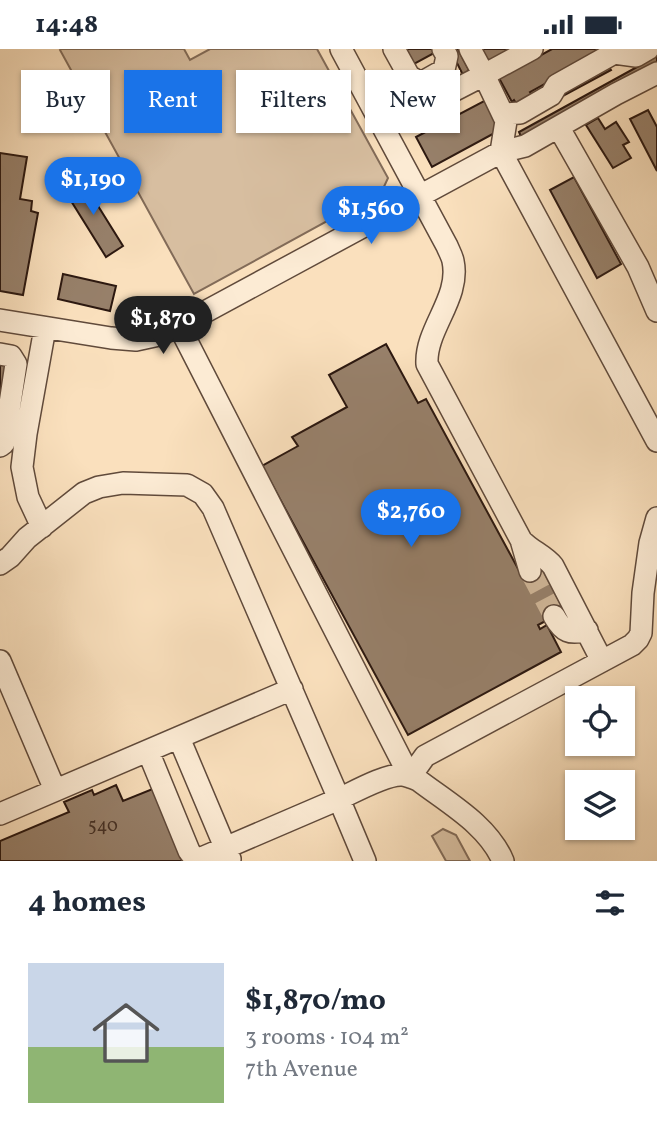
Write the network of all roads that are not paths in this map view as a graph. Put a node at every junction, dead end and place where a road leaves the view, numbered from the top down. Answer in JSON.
{"nodes":[{"id":1,"x":341,"y":49,"type":"edge"},
{"id":2,"x":394,"y":49,"type":"edge"},
{"id":3,"x":443,"y":49,"type":"edge"},
{"id":4,"x":470,"y":49,"type":"edge"},
{"id":5,"x":532,"y":49,"type":"edge"},
{"id":6,"x":648,"y":49,"type":"edge"},
{"id":7,"x":476,"y":79,"type":"junction"},
{"id":8,"x":655,"y":79,"type":"edge"},
{"id":9,"x":460,"y":87,"type":"edge"},
{"id":10,"x":365,"y":94,"type":"edge"},
{"id":11,"x":503,"y":114,"type":"junction"},
{"id":12,"x":566,"y":124,"type":"junction"},
{"id":13,"x":386,"y":133,"type":"edge"},
{"id":14,"x":501,"y":152,"type":"junction"},
{"id":15,"x":420,"y":195,"type":"junction"},
{"id":16,"x":657,"y":311,"type":"edge"},
{"id":17,"x":0,"y":320,"type":"edge"},
{"id":18,"x":178,"y":327,"type":"junction"},
{"id":19,"x":46,"y":328,"type":"junction"},
{"id":20,"x":0,"y":354,"type":"edge"},
{"id":21,"x":657,"y":442,"type":"edge"},
{"id":22,"x":0,"y":446,"type":"edge"},
{"id":23,"x":657,"y":518,"type":"edge"},
{"id":24,"x":42,"y":527,"type":"junction"},
{"id":25,"x":521,"y":540,"type":"junction"},
{"id":26,"x":0,"y":564,"type":"edge"},
{"id":27,"x":530,"y":571,"type":"tunnel mouth"},
{"id":28,"x":554,"y":616,"type":"tunnel mouth"},
{"id":29,"x":587,"y":630,"type":"junction"},
{"id":30,"x":0,"y":661,"type":"edge"},
{"id":31,"x":602,"y":661,"type":"junction"},
{"id":32,"x":292,"y":689,"type":"junction"},
{"id":33,"x":179,"y":737,"type":"junction"},
{"id":34,"x":148,"y":751,"type":"junction"},
{"id":35,"x":410,"y":777,"type":"junction"},
{"id":36,"x":55,"y":790,"type":"junction"},
{"id":37,"x":339,"y":799,"type":"junction"},
{"id":38,"x":0,"y":814,"type":"edge"},
{"id":39,"x":228,"y":855,"type":"edge"},
{"id":40,"x":365,"y":861,"type":"edge"},
{"id":41,"x":503,"y":861,"type":"edge"}],
"edges":[{"from":1,"to":10,"type":"street"},
{"from":2,"to":3,"type":"street"},
{"from":4,"to":7,"type":"street"},
{"from":5,"to":7,"type":"street"},
{"from":6,"to":11,"type":"street"},
{"from":7,"to":9,"type":"street"},
{"from":7,"to":11,"type":"street"},
{"from":8,"to":12,"type":"street"},
{"from":11,"to":14,"type":"street"},
{"from":12,"to":14,"type":"street"},
{"from":12,"to":16,"type":"street"},
{"from":13,"to":15,"type":"street"},
{"from":14,"to":15,"type":"street"},
{"from":14,"to":21,"type":"street"},
{"from":15,"to":18,"type":"street"},
{"from":15,"to":25,"type":"street"},
{"from":17,"to":19,"type":"street"},
{"from":18,"to":19,"type":"street"},
{"from":18,"to":35,"type":"street"},
{"from":19,"to":24,"type":"street"},
{"from":20,"to":22,"type":"street"},
{"from":23,"to":31,"type":"street"},
{"from":24,"to":26,"type":"street"},
{"from":24,"to":32,"type":"street"},
{"from":25,"to":27,"type":"street"},
{"from":25,"to":29,"type":"street"},
{"from":28,"to":29,"type":"street"},
{"from":29,"to":31,"type":"street"},
{"from":30,"to":36,"type":"street"},
{"from":31,"to":35,"type":"street"},
{"from":32,"to":33,"type":"street"},
{"from":32,"to":37,"type":"street"},
{"from":33,"to":34,"type":"street"},
{"from":33,"to":39,"type":"street"},
{"from":34,"to":36,"type":"street"},
{"from":34,"to":39,"type":"street"},
{"from":35,"to":37,"type":"street"},
{"from":35,"to":41,"type":"street"},
{"from":36,"to":38,"type":"street"},
{"from":37,"to":39,"type":"street"},
{"from":37,"to":40,"type":"street"}]}
